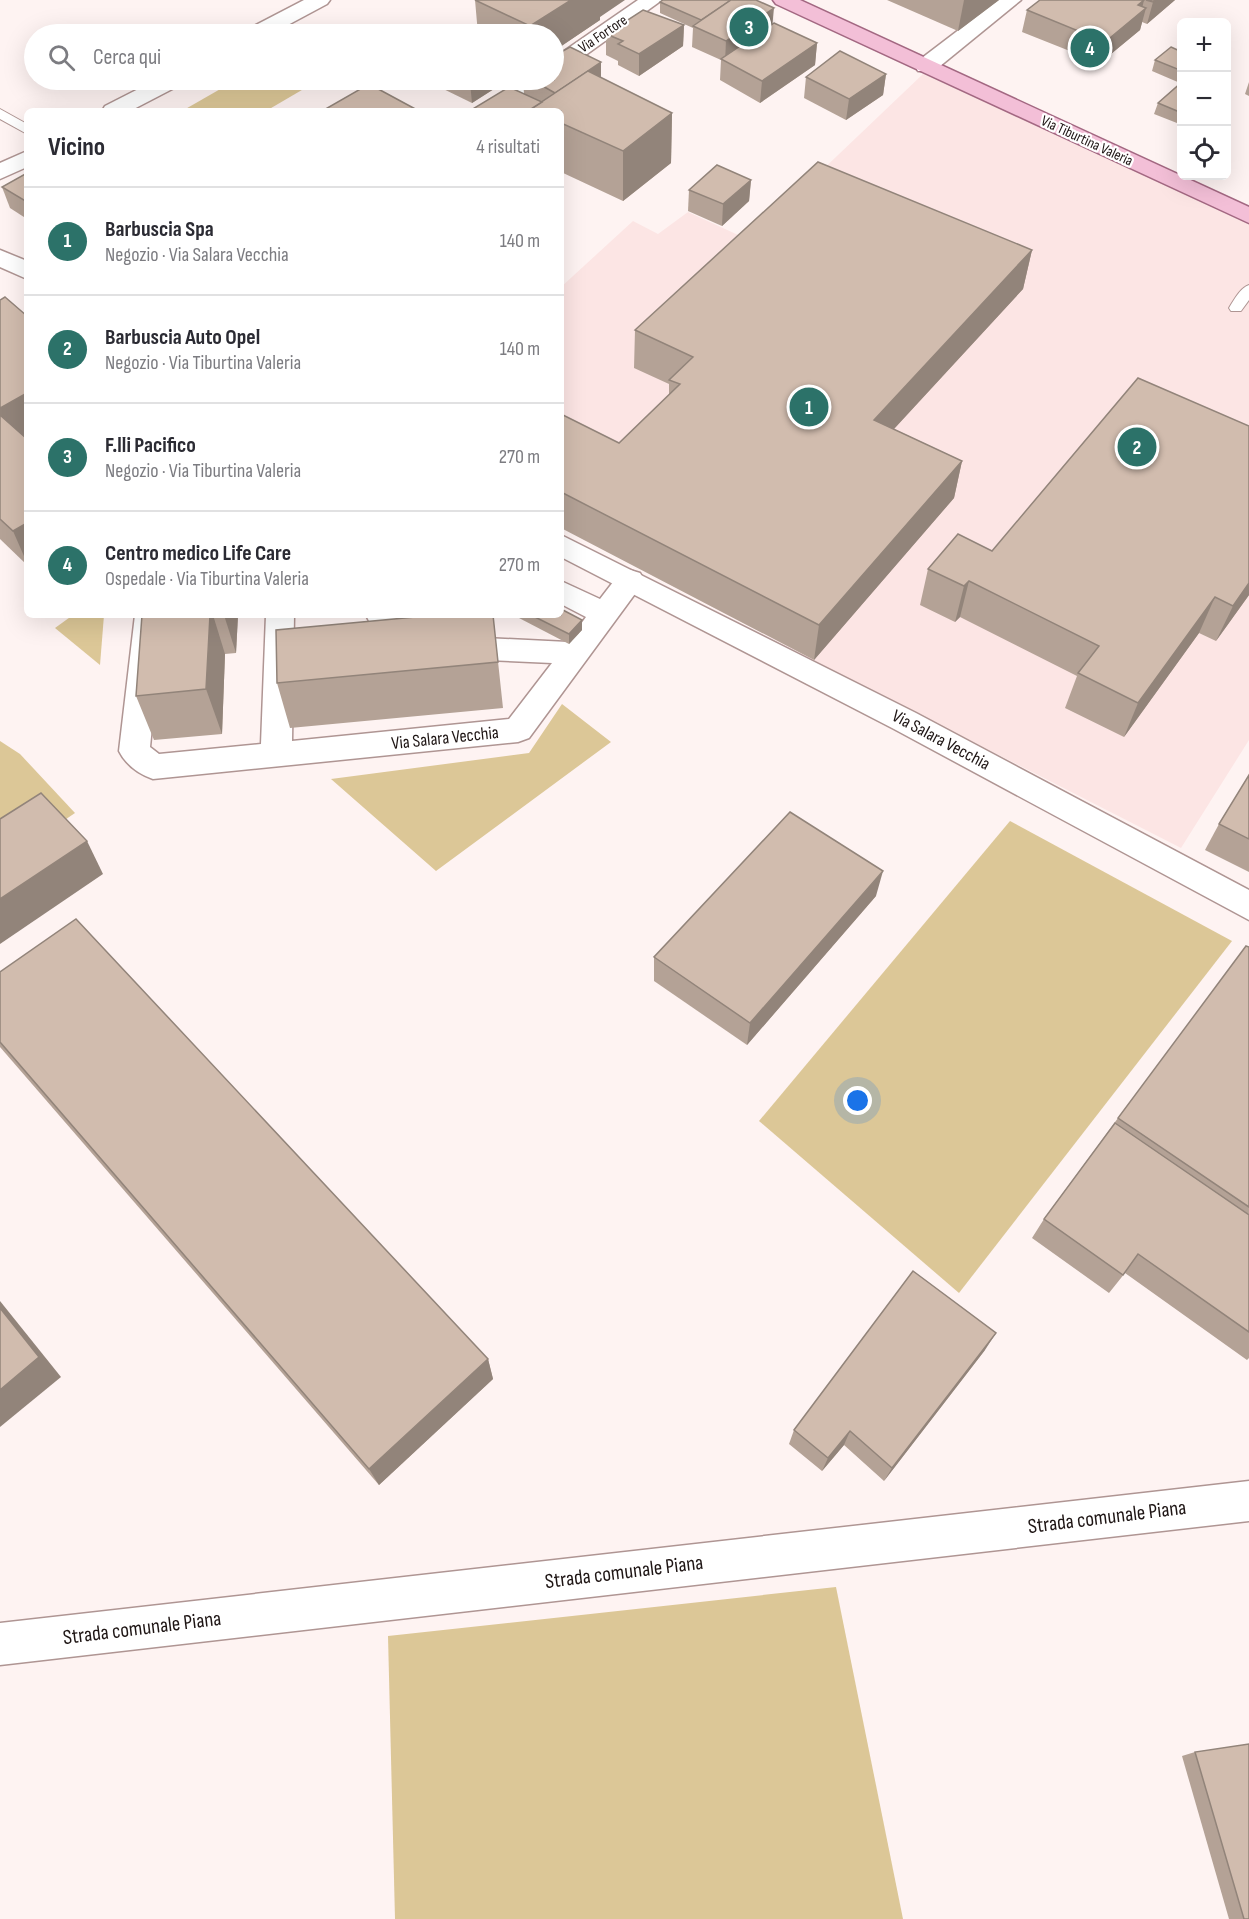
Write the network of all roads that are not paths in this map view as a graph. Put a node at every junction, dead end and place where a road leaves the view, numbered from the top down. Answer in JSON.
{"nodes":[{"id":1,"x":320,"y":0,"type":"edge"},
{"id":2,"x":652,"y":0,"type":"edge"},
{"id":3,"x":783,"y":0,"type":"edge"},
{"id":4,"x":1011,"y":0,"type":"edge"},
{"id":5,"x":275,"y":24,"type":"edge"},
{"id":6,"x":564,"y":60,"type":"edge"},
{"id":7,"x":926,"y":66,"type":"junction"},
{"id":8,"x":153,"y":90,"type":"edge"},
{"id":9,"x":521,"y":90,"type":"edge"},
{"id":10,"x":119,"y":108,"type":"edge"},
{"id":11,"x":494,"y":108,"type":"edge"},
{"id":12,"x":0,"y":113,"type":"edge"},
{"id":13,"x":24,"y":128,"type":"edge"},
{"id":14,"x":24,"y":160,"type":"edge"},
{"id":15,"x":0,"y":172,"type":"edge"},
{"id":16,"x":1249,"y":216,"type":"edge"},
{"id":17,"x":0,"y":258,"type":"edge"},
{"id":18,"x":24,"y":270,"type":"edge"},
{"id":19,"x":1249,"y":290,"type":"edge"},
{"id":20,"x":1236,"y":308,"type":"dead end"},
{"id":21,"x":564,"y":547,"type":"edge"},
{"id":22,"x":630,"y":580,"type":"junction"},
{"id":23,"x":564,"y":593,"type":"edge"},
{"id":24,"x":604,"y":614,"type":"junction"},
{"id":25,"x":149,"y":618,"type":"edge"},
{"id":26,"x":280,"y":618,"type":"edge"},
{"id":27,"x":386,"y":618,"type":"edge"},
{"id":28,"x":575,"y":653,"type":"junction"},
{"id":29,"x":276,"y":755,"type":"junction"},
{"id":30,"x":1249,"y":906,"type":"edge"},
{"id":31,"x":1249,"y":1501,"type":"edge"},
{"id":32,"x":0,"y":1644,"type":"edge"}],
"edges":[{"from":1,"to":5,"type":"street"},
{"from":2,"to":6,"type":"street","name":"Via Fortore"},
{"from":3,"to":7,"type":"main road","name":"Via Tiburtina Valeria"},
{"from":4,"to":7,"type":"street"},
{"from":7,"to":16,"type":"main road","name":"Via Tiburtina Valeria"},
{"from":8,"to":10,"type":"street"},
{"from":9,"to":11,"type":"street"},
{"from":12,"to":13,"type":"lane"},
{"from":14,"to":15,"type":"street"},
{"from":17,"to":18,"type":"street"},
{"from":19,"to":20,"type":"lane"},
{"from":21,"to":22,"type":"street","name":"Via Salara Vecchia"},
{"from":22,"to":24,"type":"street","name":"Via Salara Vecchia"},
{"from":22,"to":30,"type":"street","name":"Via Salara Vecchia"},
{"from":23,"to":24,"type":"street"},
{"from":24,"to":28,"type":"street","name":"Via Salara Vecchia"},
{"from":25,"to":29,"type":"street","name":"Via Salara Vecchia"},
{"from":26,"to":29,"type":"street"},
{"from":27,"to":28,"type":"street"},
{"from":28,"to":29,"type":"street","name":"Via Salara Vecchia"},
{"from":31,"to":32,"type":"street","name":"Strada comunale Piana"}]}
